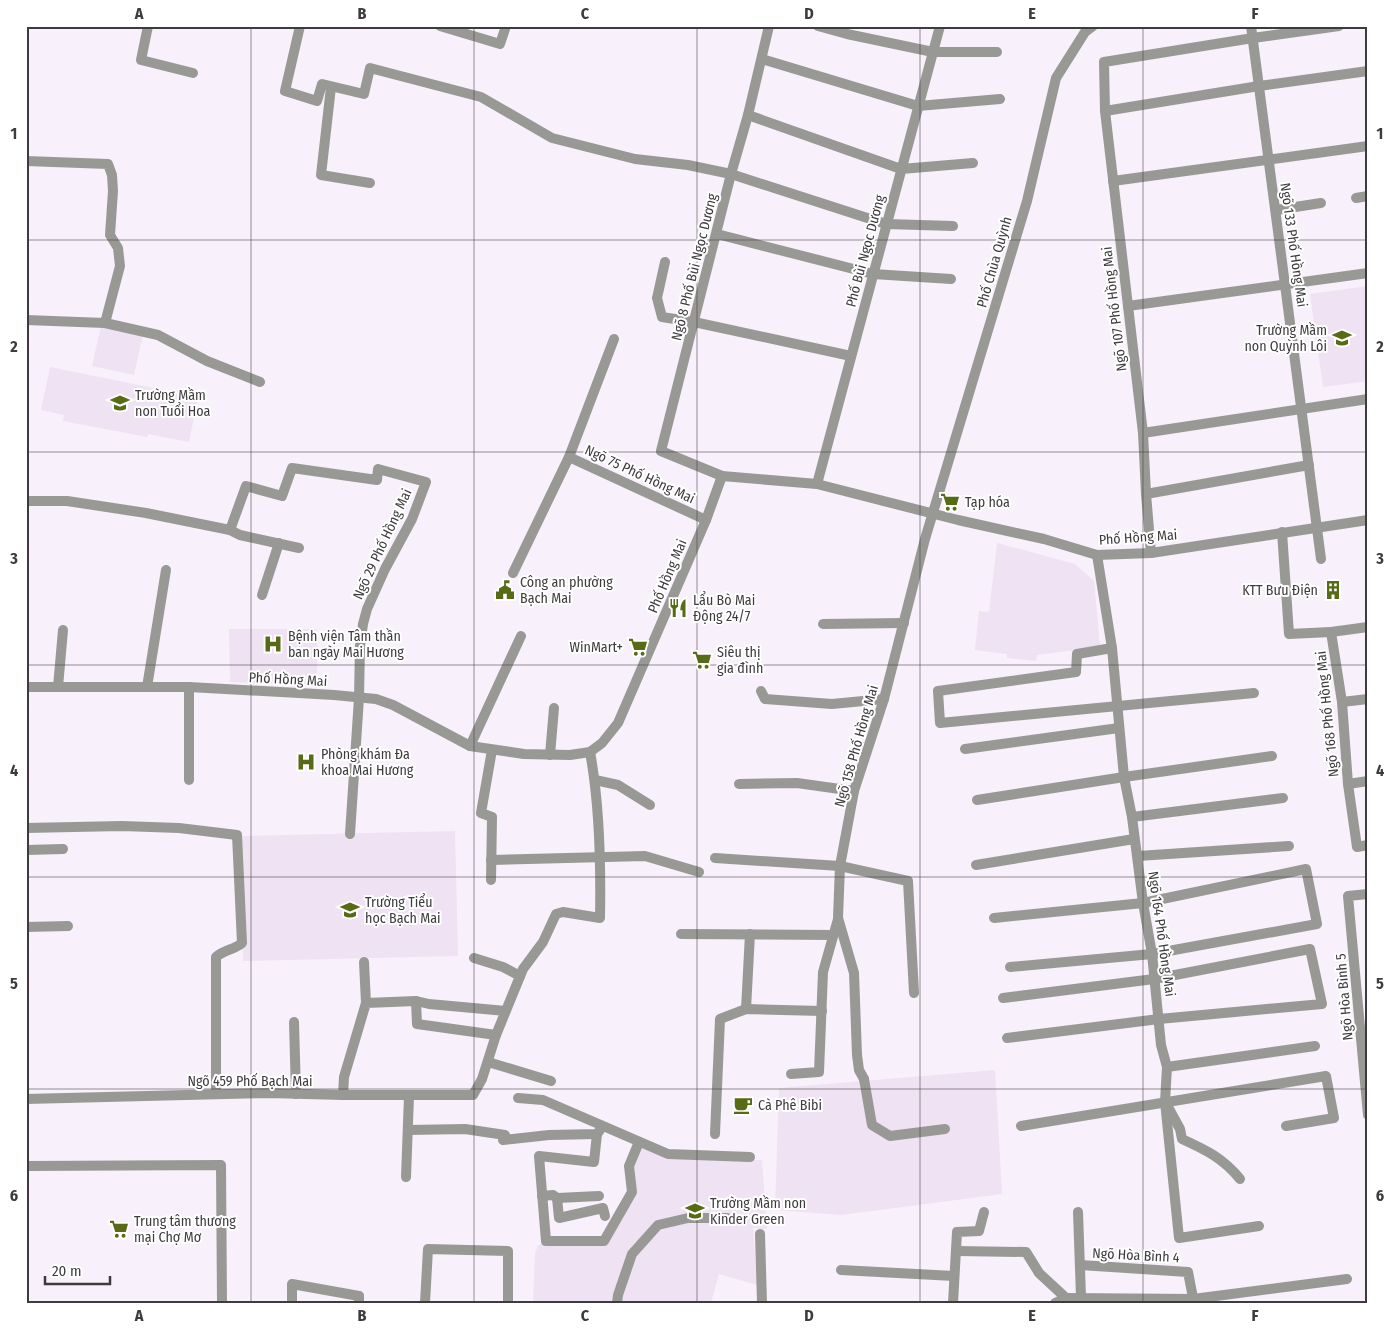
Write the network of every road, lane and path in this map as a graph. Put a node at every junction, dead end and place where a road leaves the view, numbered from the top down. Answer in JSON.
{"nodes":[{"id":1,"x":148,"y":26,"type":"edge"},
{"id":2,"x":300,"y":26,"type":"edge"},
{"id":3,"x":440,"y":26,"type":"edge"},
{"id":4,"x":506,"y":26,"type":"edge"},
{"id":5,"x":769,"y":26,"type":"edge"},
{"id":6,"x":818,"y":26,"type":"edge"},
{"id":7,"x":940,"y":26,"type":"edge"},
{"id":8,"x":1093,"y":26,"type":"edge"},
{"id":9,"x":1251,"y":26,"type":"edge"},
{"id":10,"x":1340,"y":26,"type":"edge"},
{"id":11,"x":455,"y":28,"type":"edge"},
{"id":12,"x":848,"y":30,"type":"edge"},
{"id":13,"x":1253,"y":38,"type":"junction"},
{"id":14,"x":933,"y":52,"type":"junction"},
{"id":15,"x":997,"y":52,"type":"dead end"},
{"id":16,"x":762,"y":59,"type":"junction"},
{"id":17,"x":1368,"y":72,"type":"edge"},
{"id":18,"x":193,"y":73,"type":"dead end"},
{"id":19,"x":331,"y":86,"type":"junction"},
{"id":20,"x":1259,"y":86,"type":"junction"},
{"id":21,"x":1000,"y":99,"type":"dead end"},
{"id":22,"x":918,"y":106,"type":"junction"},
{"id":23,"x":1105,"y":111,"type":"junction"},
{"id":24,"x":748,"y":115,"type":"junction"},
{"id":25,"x":1368,"y":146,"type":"edge"},
{"id":26,"x":1269,"y":160,"type":"junction"},
{"id":27,"x":26,"y":161,"type":"edge"},
{"id":28,"x":973,"y":163,"type":"dead end"},
{"id":29,"x":901,"y":168,"type":"junction"},
{"id":30,"x":731,"y":174,"type":"junction"},
{"id":31,"x":1113,"y":181,"type":"junction"},
{"id":32,"x":370,"y":183,"type":"dead end"},
{"id":33,"x":1368,"y":196,"type":"edge"},
{"id":34,"x":1356,"y":198,"type":"dead end"},
{"id":35,"x":1321,"y":203,"type":"dead end"},
{"id":36,"x":1276,"y":210,"type":"junction"},
{"id":37,"x":886,"y":224,"type":"junction"},
{"id":38,"x":952,"y":226,"type":"dead end"},
{"id":39,"x":716,"y":234,"type":"junction"},
{"id":40,"x":665,"y":262,"type":"dead end"},
{"id":41,"x":1368,"y":273,"type":"edge"},
{"id":42,"x":873,"y":274,"type":"junction"},
{"id":43,"x":951,"y":279,"type":"dead end"},
{"id":44,"x":1285,"y":283,"type":"junction"},
{"id":45,"x":1128,"y":306,"type":"junction"},
{"id":46,"x":26,"y":320,"type":"edge"},
{"id":47,"x":694,"y":322,"type":"junction"},
{"id":48,"x":105,"y":323,"type":"junction"},
{"id":49,"x":614,"y":338,"type":"dead end"},
{"id":50,"x":851,"y":356,"type":"junction"},
{"id":51,"x":260,"y":382,"type":"dead end"},
{"id":52,"x":1368,"y":399,"type":"edge"},
{"id":53,"x":1302,"y":409,"type":"junction"},
{"id":54,"x":1143,"y":434,"type":"junction"},
{"id":55,"x":569,"y":457,"type":"junction"},
{"id":56,"x":1309,"y":465,"type":"junction"},
{"id":57,"x":722,"y":476,"type":"junction"},
{"id":58,"x":817,"y":484,"type":"junction"},
{"id":59,"x":1146,"y":494,"type":"junction"},
{"id":60,"x":26,"y":501,"type":"edge"},
{"id":61,"x":933,"y":513,"type":"junction"},
{"id":62,"x":706,"y":520,"type":"junction"},
{"id":63,"x":1368,"y":520,"type":"edge"},
{"id":64,"x":1318,"y":527,"type":"junction"},
{"id":65,"x":230,"y":530,"type":"junction"},
{"id":66,"x":1282,"y":532,"type":"junction"},
{"id":67,"x":278,"y":543,"type":"junction"},
{"id":68,"x":299,"y":548,"type":"dead end"},
{"id":69,"x":1151,"y":553,"type":"junction"},
{"id":70,"x":1097,"y":556,"type":"junction"},
{"id":71,"x":1321,"y":559,"type":"dead end"},
{"id":72,"x":166,"y":570,"type":"dead end"},
{"id":73,"x":513,"y":574,"type":"dead end"},
{"id":74,"x":262,"y":595,"type":"dead end"},
{"id":75,"x":904,"y":623,"type":"junction"},
{"id":76,"x":822,"y":624,"type":"dead end"},
{"id":77,"x":1368,"y":627,"type":"edge"},
{"id":78,"x":63,"y":630,"type":"dead end"},
{"id":79,"x":1331,"y":632,"type":"junction"},
{"id":80,"x":521,"y":636,"type":"dead end"},
{"id":81,"x":1112,"y":648,"type":"junction"},
{"id":82,"x":26,"y":686,"type":"edge"},
{"id":83,"x":58,"y":687,"type":"junction"},
{"id":84,"x":147,"y":687,"type":"junction"},
{"id":85,"x":189,"y":687,"type":"junction"},
{"id":86,"x":762,"y":691,"type":"dead end"},
{"id":87,"x":1254,"y":692,"type":"dead end"},
{"id":88,"x":359,"y":698,"type":"junction"},
{"id":89,"x":884,"y":699,"type":"junction"},
{"id":90,"x":1368,"y":699,"type":"edge"},
{"id":91,"x":1342,"y":702,"type":"junction"},
{"id":92,"x":1117,"y":705,"type":"junction"},
{"id":93,"x":554,"y":708,"type":"dead end"},
{"id":94,"x":1119,"y":728,"type":"junction"},
{"id":95,"x":470,"y":746,"type":"junction"},
{"id":96,"x":965,"y":748,"type":"dead end"},
{"id":97,"x":492,"y":750,"type":"junction"},
{"id":98,"x":590,"y":752,"type":"junction"},
{"id":99,"x":550,"y":755,"type":"junction"},
{"id":100,"x":1272,"y":756,"type":"dead end"},
{"id":101,"x":1124,"y":777,"type":"junction"},
{"id":102,"x":189,"y":780,"type":"dead end"},
{"id":103,"x":595,"y":780,"type":"junction"},
{"id":104,"x":1368,"y":781,"type":"edge"},
{"id":105,"x":739,"y":784,"type":"dead end"},
{"id":106,"x":1348,"y":784,"type":"junction"},
{"id":107,"x":854,"y":791,"type":"junction"},
{"id":108,"x":1283,"y":798,"type":"dead end"},
{"id":109,"x":977,"y":800,"type":"dead end"},
{"id":110,"x":650,"y":804,"type":"dead end"},
{"id":111,"x":1132,"y":817,"type":"junction"},
{"id":112,"x":26,"y":828,"type":"edge"},
{"id":113,"x":350,"y":834,"type":"dead end"},
{"id":114,"x":1134,"y":839,"type":"junction"},
{"id":115,"x":1289,"y":846,"type":"dead end"},
{"id":116,"x":1368,"y":846,"type":"edge"},
{"id":117,"x":63,"y":849,"type":"dead end"},
{"id":118,"x":26,"y":850,"type":"edge"},
{"id":119,"x":1138,"y":856,"type":"junction"},
{"id":120,"x":599,"y":857,"type":"junction"},
{"id":121,"x":715,"y":858,"type":"dead end"},
{"id":122,"x":491,"y":860,"type":"junction"},
{"id":123,"x":976,"y":865,"type":"dead end"},
{"id":124,"x":840,"y":866,"type":"junction"},
{"id":125,"x":699,"y":872,"type":"dead end"},
{"id":126,"x":491,"y":880,"type":"dead end"},
{"id":127,"x":1368,"y":894,"type":"edge"},
{"id":128,"x":1143,"y":903,"type":"junction"},
{"id":129,"x":838,"y":918,"type":"junction"},
{"id":130,"x":994,"y":918,"type":"dead end"},
{"id":131,"x":68,"y":926,"type":"dead end"},
{"id":132,"x":26,"y":927,"type":"edge"},
{"id":133,"x":681,"y":934,"type":"dead end"},
{"id":134,"x":750,"y":934,"type":"junction"},
{"id":135,"x":833,"y":935,"type":"junction"},
{"id":136,"x":1152,"y":954,"type":"junction"},
{"id":137,"x":474,"y":958,"type":"dead end"},
{"id":138,"x":364,"y":962,"type":"dead end"},
{"id":139,"x":1010,"y":967,"type":"dead end"},
{"id":140,"x":520,"y":976,"type":"junction"},
{"id":141,"x":1154,"y":979,"type":"junction"},
{"id":142,"x":914,"y":993,"type":"dead end"},
{"id":143,"x":1003,"y":998,"type":"dead end"},
{"id":144,"x":416,"y":1002,"type":"junction"},
{"id":145,"x":366,"y":1003,"type":"junction"},
{"id":146,"x":746,"y":1008,"type":"junction"},
{"id":147,"x":506,"y":1011,"type":"junction"},
{"id":148,"x":822,"y":1011,"type":"junction"},
{"id":149,"x":1159,"y":1019,"type":"junction"},
{"id":150,"x":294,"y":1022,"type":"dead end"},
{"id":151,"x":496,"y":1035,"type":"junction"},
{"id":152,"x":1007,"y":1038,"type":"dead end"},
{"id":153,"x":1315,"y":1046,"type":"dead end"},
{"id":154,"x":488,"y":1062,"type":"junction"},
{"id":155,"x":1167,"y":1067,"type":"junction"},
{"id":156,"x":791,"y":1074,"type":"dead end"},
{"id":157,"x":551,"y":1081,"type":"dead end"},
{"id":158,"x":216,"y":1094,"type":"junction"},
{"id":159,"x":296,"y":1094,"type":"junction"},
{"id":160,"x":343,"y":1095,"type":"junction"},
{"id":161,"x":409,"y":1096,"type":"junction"},
{"id":162,"x":518,"y":1098,"type":"dead end"},
{"id":163,"x":26,"y":1099,"type":"edge"},
{"id":164,"x":1165,"y":1102,"type":"junction"},
{"id":165,"x":1368,"y":1115,"type":"edge"},
{"id":166,"x":1021,"y":1126,"type":"dead end"},
{"id":167,"x":1286,"y":1126,"type":"dead end"},
{"id":168,"x":945,"y":1129,"type":"dead end"},
{"id":169,"x":408,"y":1130,"type":"junction"},
{"id":170,"x":600,"y":1130,"type":"junction"},
{"id":171,"x":715,"y":1134,"type":"dead end"},
{"id":172,"x":639,"y":1142,"type":"junction"},
{"id":173,"x":750,"y":1158,"type":"dead end"},
{"id":174,"x":26,"y":1166,"type":"edge"},
{"id":175,"x":406,"y":1177,"type":"dead end"},
{"id":176,"x":1240,"y":1179,"type":"dead end"},
{"id":177,"x":542,"y":1196,"type":"junction"},
{"id":178,"x":598,"y":1196,"type":"dead end"},
{"id":179,"x":557,"y":1198,"type":"junction"},
{"id":180,"x":984,"y":1212,"type":"dead end"},
{"id":181,"x":1078,"y":1212,"type":"dead end"},
{"id":182,"x":605,"y":1216,"type":"dead end"},
{"id":183,"x":727,"y":1218,"type":"dead end"},
{"id":184,"x":1259,"y":1226,"type":"dead end"},
{"id":185,"x":760,"y":1234,"type":"dead end"},
{"id":186,"x":957,"y":1251,"type":"junction"},
{"id":187,"x":1080,"y":1265,"type":"junction"},
{"id":188,"x":841,"y":1270,"type":"dead end"},
{"id":189,"x":954,"y":1276,"type":"junction"},
{"id":190,"x":1347,"y":1279,"type":"dead end"},
{"id":191,"x":1081,"y":1297,"type":"junction"},
{"id":192,"x":359,"y":1299,"type":"edge"},
{"id":193,"x":1066,"y":1300,"type":"edge"},
{"id":194,"x":292,"y":1301,"type":"dead end"},
{"id":195,"x":1193,"y":1301,"type":"edge"},
{"id":196,"x":222,"y":1303,"type":"edge"},
{"id":197,"x":425,"y":1303,"type":"edge"},
{"id":198,"x":508,"y":1303,"type":"edge"},
{"id":199,"x":617,"y":1303,"type":"edge"},
{"id":200,"x":762,"y":1303,"type":"edge"},
{"id":201,"x":953,"y":1303,"type":"edge"},
{"id":202,"x":1055,"y":1303,"type":"edge"}],
"edges":[{"from":1,"to":18,"type":"street"},
{"from":2,"to":19,"type":"street"},
{"from":3,"to":11,"type":"street"},
{"from":4,"to":11,"type":"street"},
{"from":5,"to":16,"type":"street","name":"Ngõ 8 Phố Bùi Ngọc Dương"},
{"from":6,"to":12,"type":"street"},
{"from":7,"to":14,"type":"street","name":"Phố Bùi Ngọc Dương"},
{"from":8,"to":61,"type":"street","name":"Phố Chùa Quỳnh"},
{"from":9,"to":13,"type":"street","name":"Ngõ 133 Phố Hồng Mai"},
{"from":10,"to":13,"type":"street"},
{"from":12,"to":14,"type":"street"},
{"from":13,"to":20,"type":"street","name":"Ngõ 133 Phố Hồng Mai"},
{"from":13,"to":23,"type":"street","name":"Ngõ 107 Phố Hồng Mai"},
{"from":14,"to":15,"type":"street"},
{"from":14,"to":22,"type":"street","name":"Phố Bùi Ngọc Dương"},
{"from":16,"to":22,"type":"street"},
{"from":16,"to":24,"type":"street","name":"Ngõ 8 Phố Bùi Ngọc Dương"},
{"from":17,"to":20,"type":"street"},
{"from":19,"to":30,"type":"street"},
{"from":19,"to":32,"type":"street"},
{"from":20,"to":23,"type":"street"},
{"from":20,"to":26,"type":"street","name":"Ngõ 133 Phố Hồng Mai"},
{"from":21,"to":22,"type":"street"},
{"from":22,"to":29,"type":"street","name":"Phố Bùi Ngọc Dương"},
{"from":23,"to":31,"type":"street","name":"Ngõ 107 Phố Hồng Mai"},
{"from":24,"to":29,"type":"street"},
{"from":24,"to":30,"type":"street","name":"Ngõ 8 Phố Bùi Ngọc Dương"},
{"from":25,"to":26,"type":"street"},
{"from":26,"to":31,"type":"street"},
{"from":26,"to":36,"type":"street","name":"Ngõ 133 Phố Hồng Mai"},
{"from":27,"to":48,"type":"street"},
{"from":28,"to":29,"type":"street"},
{"from":29,"to":37,"type":"street","name":"Phố Bùi Ngọc Dương"},
{"from":30,"to":37,"type":"street"},
{"from":30,"to":39,"type":"street","name":"Ngõ 8 Phố Bùi Ngọc Dương"},
{"from":31,"to":45,"type":"street","name":"Ngõ 107 Phố Hồng Mai"},
{"from":33,"to":34,"type":"street"},
{"from":35,"to":36,"type":"street"},
{"from":36,"to":44,"type":"street","name":"Ngõ 133 Phố Hồng Mai"},
{"from":37,"to":38,"type":"street"},
{"from":37,"to":42,"type":"street","name":"Phố Bùi Ngọc Dương"},
{"from":39,"to":42,"type":"street"},
{"from":39,"to":47,"type":"street","name":"Ngõ 8 Phố Bùi Ngọc Dương"},
{"from":40,"to":47,"type":"street"},
{"from":41,"to":44,"type":"street"},
{"from":42,"to":43,"type":"street"},
{"from":42,"to":50,"type":"street","name":"Phố Bùi Ngọc Dương"},
{"from":44,"to":45,"type":"street"},
{"from":44,"to":53,"type":"street","name":"Ngõ 133 Phố Hồng Mai"},
{"from":45,"to":54,"type":"street","name":"Ngõ 107 Phố Hồng Mai"},
{"from":46,"to":48,"type":"street"},
{"from":47,"to":50,"type":"street"},
{"from":47,"to":57,"type":"street","name":"Ngõ 8 Phố Bùi Ngọc Dương"},
{"from":48,"to":51,"type":"street"},
{"from":49,"to":55,"type":"street","name":"Ngõ 75 Phố Hồng Mai"},
{"from":50,"to":58,"type":"street","name":"Phố Bùi Ngọc Dương"},
{"from":52,"to":53,"type":"street"},
{"from":53,"to":54,"type":"street"},
{"from":53,"to":56,"type":"street","name":"Ngõ 133 Phố Hồng Mai"},
{"from":54,"to":59,"type":"street","name":"Ngõ 107 Phố Hồng Mai"},
{"from":55,"to":62,"type":"street","name":"Ngõ 75 Phố Hồng Mai"},
{"from":55,"to":73,"type":"street"},
{"from":56,"to":59,"type":"street"},
{"from":56,"to":64,"type":"street","name":"Ngõ 133 Phố Hồng Mai"},
{"from":57,"to":58,"type":"street","name":"Phố Hồng Mai"},
{"from":57,"to":62,"type":"street","name":"Phố Hồng Mai"},
{"from":58,"to":61,"type":"street","name":"Phố Hồng Mai"},
{"from":59,"to":69,"type":"street","name":"Ngõ 107 Phố Hồng Mai"},
{"from":60,"to":65,"type":"street"},
{"from":61,"to":70,"type":"street","name":"Phố Hồng Mai"},
{"from":61,"to":75,"type":"street","name":"Ngõ 158 Phố Hồng Mai"},
{"from":62,"to":98,"type":"street","name":"Phố Hồng Mai"},
{"from":63,"to":64,"type":"street","name":"Phố Hồng Mai"},
{"from":64,"to":66,"type":"street","name":"Phố Hồng Mai"},
{"from":64,"to":71,"type":"street","name":"Ngõ 133 Phố Hồng Mai"},
{"from":65,"to":67,"type":"street"},
{"from":65,"to":88,"type":"street","name":"Ngõ 29 Phố Hồng Mai"},
{"from":66,"to":69,"type":"street","name":"Phố Hồng Mai"},
{"from":66,"to":79,"type":"street","name":"Ngõ 168 Phố Hồng Mai"},
{"from":67,"to":68,"type":"street"},
{"from":67,"to":74,"type":"street"},
{"from":69,"to":70,"type":"street","name":"Phố Hồng Mai"},
{"from":70,"to":81,"type":"street","name":"Ngõ 164 Phố Hồng Mai"},
{"from":72,"to":84,"type":"street"},
{"from":75,"to":76,"type":"street"},
{"from":75,"to":89,"type":"street","name":"Ngõ 158 Phố Hồng Mai"},
{"from":77,"to":79,"type":"street"},
{"from":78,"to":83,"type":"street"},
{"from":79,"to":91,"type":"street","name":"Ngõ 168 Phố Hồng Mai"},
{"from":80,"to":95,"type":"street"},
{"from":81,"to":92,"type":"street","name":"Ngõ 164 Phố Hồng Mai"},
{"from":81,"to":92,"type":"street"},
{"from":82,"to":83,"type":"street","name":"Phố Hồng Mai"},
{"from":83,"to":84,"type":"street","name":"Phố Hồng Mai"},
{"from":84,"to":85,"type":"street","name":"Phố Hồng Mai"},
{"from":85,"to":88,"type":"street","name":"Phố Hồng Mai"},
{"from":85,"to":102,"type":"street"},
{"from":86,"to":89,"type":"street"},
{"from":87,"to":92,"type":"street"},
{"from":88,"to":95,"type":"street","name":"Phố Hồng Mai"},
{"from":88,"to":113,"type":"street"},
{"from":89,"to":107,"type":"street","name":"Ngõ 158 Phố Hồng Mai"},
{"from":90,"to":91,"type":"street"},
{"from":91,"to":106,"type":"street","name":"Ngõ 168 Phố Hồng Mai"},
{"from":92,"to":94,"type":"street","name":"Ngõ 164 Phố Hồng Mai"},
{"from":93,"to":99,"type":"street"},
{"from":94,"to":96,"type":"street"},
{"from":94,"to":101,"type":"street","name":"Ngõ 164 Phố Hồng Mai"},
{"from":95,"to":97,"type":"street","name":"Phố Hồng Mai"},
{"from":97,"to":99,"type":"street","name":"Phố Hồng Mai"},
{"from":97,"to":122,"type":"street"},
{"from":98,"to":99,"type":"street","name":"Phố Hồng Mai"},
{"from":98,"to":103,"type":"street"},
{"from":100,"to":101,"type":"street"},
{"from":101,"to":109,"type":"street"},
{"from":101,"to":111,"type":"street","name":"Ngõ 164 Phố Hồng Mai"},
{"from":103,"to":110,"type":"street"},
{"from":103,"to":120,"type":"street"},
{"from":104,"to":106,"type":"street"},
{"from":105,"to":107,"type":"street"},
{"from":106,"to":116,"type":"street","name":"Ngõ 168 Phố Hồng Mai"},
{"from":107,"to":124,"type":"street","name":"Ngõ 158 Phố Hồng Mai"},
{"from":108,"to":111,"type":"street"},
{"from":111,"to":114,"type":"street","name":"Ngõ 164 Phố Hồng Mai"},
{"from":112,"to":158,"type":"street"},
{"from":114,"to":119,"type":"street","name":"Ngõ 164 Phố Hồng Mai"},
{"from":114,"to":123,"type":"street"},
{"from":115,"to":119,"type":"street"},
{"from":117,"to":118,"type":"street"},
{"from":119,"to":128,"type":"street","name":"Ngõ 164 Phố Hồng Mai"},
{"from":120,"to":122,"type":"street"},
{"from":120,"to":125,"type":"street"},
{"from":120,"to":140,"type":"street"},
{"from":121,"to":124,"type":"street"},
{"from":122,"to":126,"type":"street"},
{"from":124,"to":129,"type":"street","name":"Ngõ 158 Phố Hồng Mai"},
{"from":124,"to":142,"type":"street"},
{"from":127,"to":165,"type":"street","name":"Ngõ Hòa Bình 5"},
{"from":128,"to":130,"type":"street"},
{"from":128,"to":136,"type":"street","name":"Ngõ 164 Phố Hồng Mai"},
{"from":128,"to":136,"type":"street"},
{"from":129,"to":135,"type":"street"},
{"from":129,"to":168,"type":"street","name":"Ngõ 158 Phố Hồng Mai"},
{"from":131,"to":132,"type":"street"},
{"from":133,"to":134,"type":"street"},
{"from":134,"to":135,"type":"street"},
{"from":134,"to":146,"type":"street"},
{"from":135,"to":148,"type":"street"},
{"from":136,"to":139,"type":"street"},
{"from":136,"to":141,"type":"street","name":"Ngõ 164 Phố Hồng Mai"},
{"from":137,"to":140,"type":"street"},
{"from":138,"to":145,"type":"street"},
{"from":140,"to":147,"type":"street"},
{"from":141,"to":143,"type":"street"},
{"from":141,"to":149,"type":"street","name":"Ngõ 164 Phố Hồng Mai"},
{"from":141,"to":149,"type":"street"},
{"from":144,"to":145,"type":"street"},
{"from":144,"to":147,"type":"street"},
{"from":144,"to":151,"type":"street"},
{"from":145,"to":160,"type":"street"},
{"from":146,"to":148,"type":"street"},
{"from":146,"to":171,"type":"street"},
{"from":147,"to":151,"type":"street"},
{"from":148,"to":156,"type":"street"},
{"from":149,"to":152,"type":"street"},
{"from":149,"to":155,"type":"street","name":"Ngõ 164 Phố Hồng Mai"},
{"from":150,"to":159,"type":"street"},
{"from":151,"to":154,"type":"street"},
{"from":153,"to":155,"type":"street"},
{"from":154,"to":157,"type":"street"},
{"from":154,"to":161,"type":"street","name":"Ngõ 459 Phố Bạch Mai"},
{"from":155,"to":164,"type":"street","name":"Ngõ 164 Phố Hồng Mai"},
{"from":158,"to":159,"type":"street","name":"Ngõ 459 Phố Bạch Mai"},
{"from":158,"to":163,"type":"street","name":"Ngõ 459 Phố Bạch Mai"},
{"from":159,"to":160,"type":"street","name":"Ngõ 459 Phố Bạch Mai"},
{"from":160,"to":161,"type":"street","name":"Ngõ 459 Phố Bạch Mai"},
{"from":161,"to":169,"type":"street"},
{"from":162,"to":170,"type":"street"},
{"from":164,"to":166,"type":"street"},
{"from":164,"to":167,"type":"street"},
{"from":164,"to":176,"type":"street"},
{"from":164,"to":184,"type":"street","name":"Ngõ 164 Phố Hồng Mai"},
{"from":169,"to":170,"type":"street"},
{"from":169,"to":175,"type":"street"},
{"from":170,"to":172,"type":"street"},
{"from":170,"to":177,"type":"street"},
{"from":172,"to":173,"type":"street"},
{"from":172,"to":177,"type":"street"},
{"from":174,"to":196,"type":"street"},
{"from":177,"to":179,"type":"street"},
{"from":178,"to":179,"type":"street"},
{"from":179,"to":182,"type":"street"},
{"from":180,"to":186,"type":"street"},
{"from":181,"to":187,"type":"street"},
{"from":183,"to":199,"type":"street"},
{"from":185,"to":200,"type":"street"},
{"from":186,"to":189,"type":"street"},
{"from":186,"to":193,"type":"street"},
{"from":187,"to":191,"type":"street"},
{"from":187,"to":195,"type":"street","name":"Ngõ Hòa Bình 4"},
{"from":188,"to":189,"type":"street"},
{"from":189,"to":201,"type":"street"},
{"from":190,"to":195,"type":"street"},
{"from":191,"to":193,"type":"street"},
{"from":191,"to":195,"type":"street"},
{"from":192,"to":194,"type":"street"},
{"from":193,"to":202,"type":"street"},
{"from":197,"to":198,"type":"street"}]}
